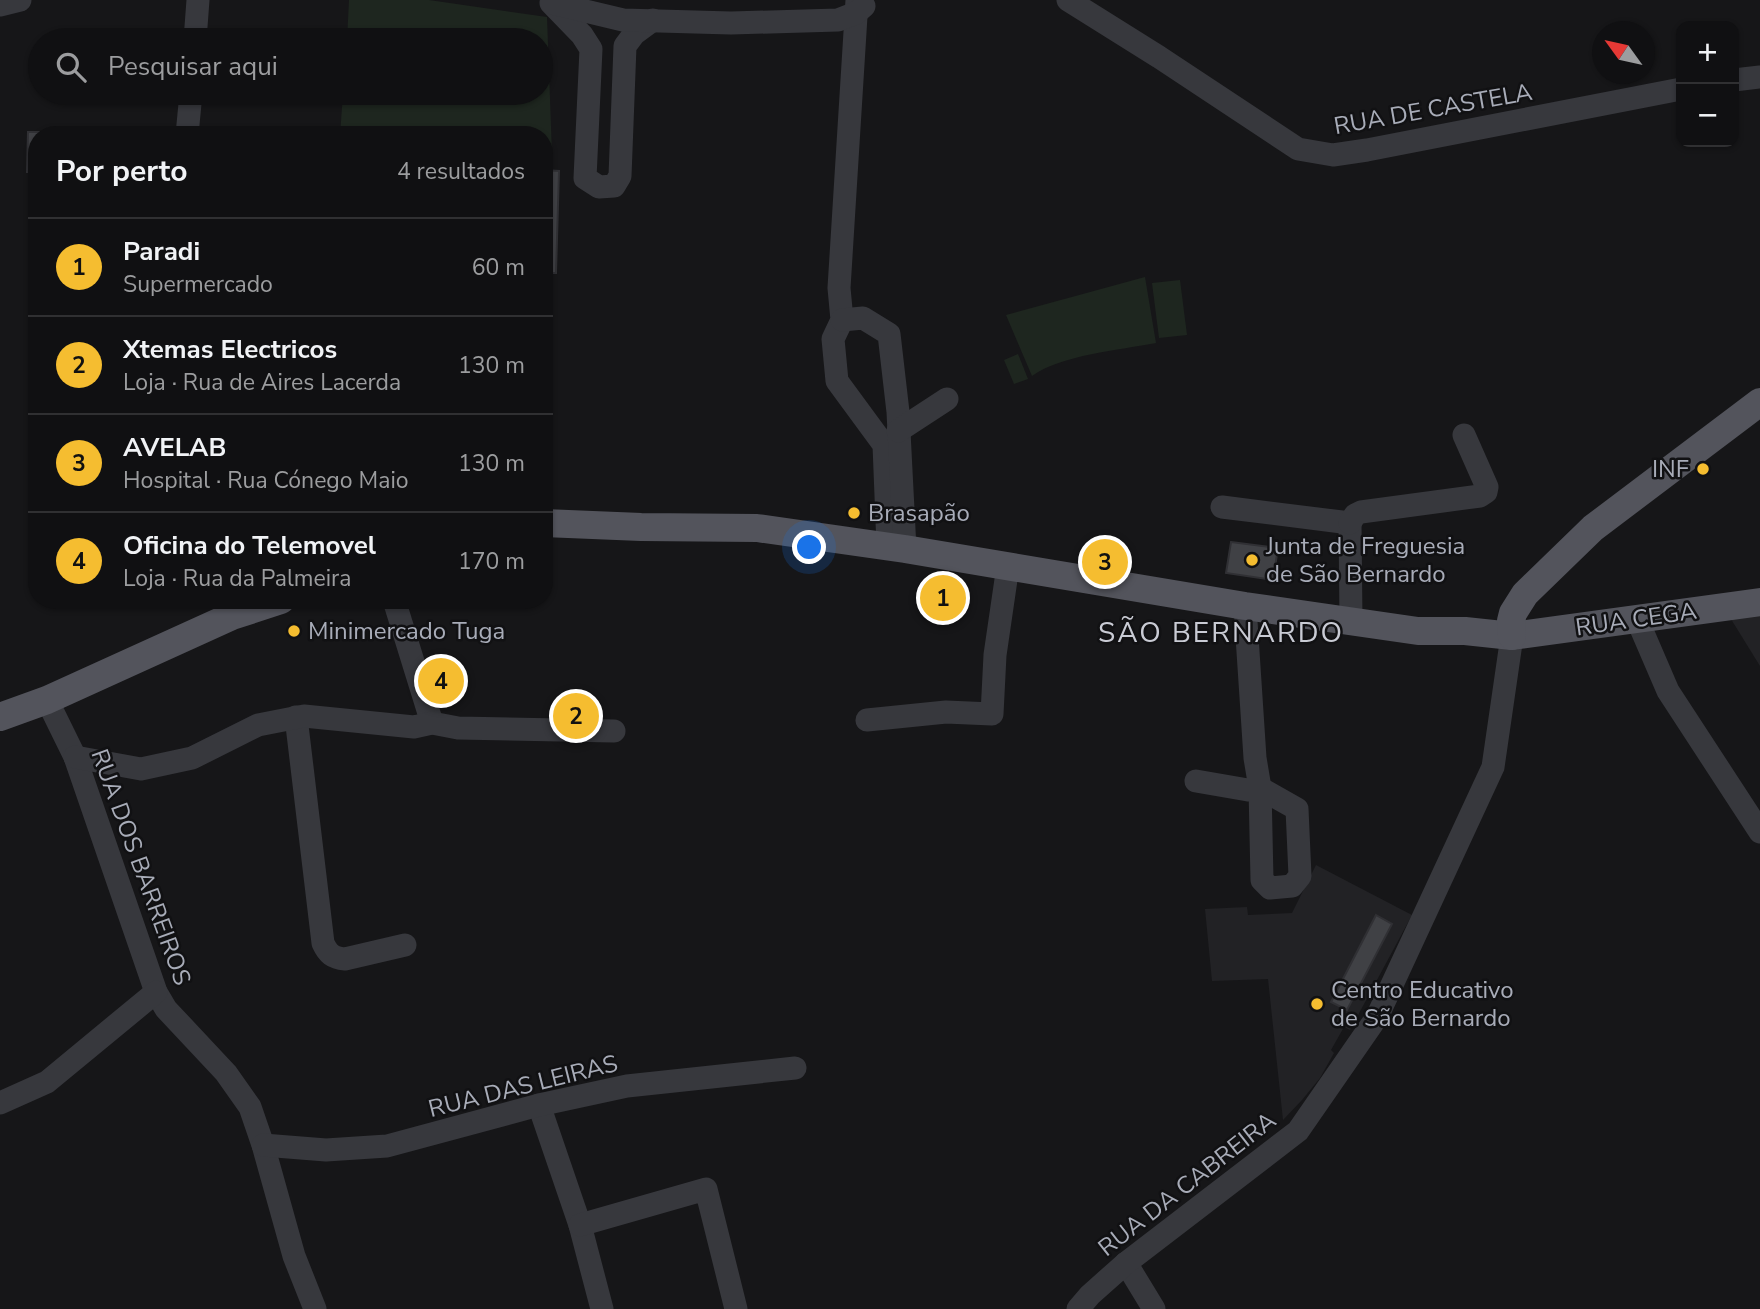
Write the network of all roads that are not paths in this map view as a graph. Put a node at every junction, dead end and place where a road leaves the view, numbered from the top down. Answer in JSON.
{"nodes":[{"id":1,"x":20,"y":0,"type":"edge"},
{"id":2,"x":198,"y":0,"type":"edge"},
{"id":3,"x":1068,"y":0,"type":"edge"},
{"id":4,"x":547,"y":1,"type":"edge"},
{"id":5,"x":861,"y":4,"type":"edge"},
{"id":6,"x":0,"y":5,"type":"edge"},
{"id":7,"x":653,"y":20,"type":"junction"},
{"id":8,"x":196,"y":28,"type":"edge"},
{"id":9,"x":1760,"y":78,"type":"edge"},
{"id":10,"x":1739,"y":80,"type":"edge"},
{"id":11,"x":1676,"y":90,"type":"edge"},
{"id":12,"x":190,"y":105,"type":"edge"},
{"id":13,"x":188,"y":126,"type":"edge"},
{"id":14,"x":842,"y":320,"type":"junction"},
{"id":15,"x":943,"y":395,"type":"dead end"},
{"id":16,"x":1760,"y":402,"type":"edge"},
{"id":17,"x":898,"y":421,"type":"junction"},
{"id":18,"x":1464,"y":435,"type":"dead end"},
{"id":19,"x":1222,"y":508,"type":"dead end"},
{"id":20,"x":553,"y":523,"type":"edge"},
{"id":21,"x":1350,"y":523,"type":"junction"},
{"id":22,"x":897,"y":547,"type":"junction"},
{"id":23,"x":1008,"y":566,"type":"junction"},
{"id":24,"x":1525,"y":594,"type":"junction"},
{"id":25,"x":1760,"y":602,"type":"edge"},
{"id":26,"x":1245,"y":606,"type":"junction"},
{"id":27,"x":253,"y":609,"type":"edge"},
{"id":28,"x":397,"y":609,"type":"edge"},
{"id":29,"x":1637,"y":619,"type":"junction"},
{"id":30,"x":1351,"y":621,"type":"junction"},
{"id":31,"x":1465,"y":631,"type":"junction"},
{"id":32,"x":1512,"y":636,"type":"junction"},
{"id":33,"x":47,"y":699,"type":"junction"},
{"id":34,"x":0,"y":717,"type":"edge"},
{"id":35,"x":296,"y":717,"type":"junction"},
{"id":36,"x":867,"y":720,"type":"dead end"},
{"id":37,"x":432,"y":723,"type":"junction"},
{"id":38,"x":614,"y":731,"type":"dead end"},
{"id":39,"x":75,"y":757,"type":"junction"},
{"id":40,"x":1196,"y":781,"type":"dead end"},
{"id":41,"x":1760,"y":832,"type":"edge"},
{"id":42,"x":405,"y":945,"type":"dead end"},
{"id":43,"x":156,"y":992,"type":"junction"},
{"id":44,"x":795,"y":1068,"type":"dead end"},
{"id":45,"x":0,"y":1103,"type":"edge"},
{"id":46,"x":540,"y":1105,"type":"junction"},
{"id":47,"x":263,"y":1145,"type":"junction"},
{"id":48,"x":580,"y":1225,"type":"junction"},
{"id":49,"x":1126,"y":1263,"type":"junction"},
{"id":50,"x":315,"y":1309,"type":"edge"},
{"id":51,"x":602,"y":1309,"type":"edge"},
{"id":52,"x":735,"y":1309,"type":"edge"},
{"id":53,"x":1078,"y":1309,"type":"edge"},
{"id":54,"x":1154,"y":1309,"type":"edge"}],
"edges":[{"from":1,"to":6,"type":"street"},
{"from":2,"to":8,"type":"street"},
{"from":3,"to":11,"type":"street","name":"RUA DE CASTELA"},
{"from":4,"to":7,"type":"street"},
{"from":4,"to":7,"type":"street"},
{"from":5,"to":7,"type":"street"},
{"from":5,"to":14,"type":"street"},
{"from":9,"to":10,"type":"street"},
{"from":12,"to":13,"type":"street"},
{"from":14,"to":17,"type":"street"},
{"from":14,"to":22,"type":"street"},
{"from":15,"to":17,"type":"street"},
{"from":16,"to":24,"type":"main road"},
{"from":17,"to":22,"type":"street"},
{"from":18,"to":21,"type":"street"},
{"from":19,"to":21,"type":"street"},
{"from":20,"to":22,"type":"main road","name":"RUA CEGA"},
{"from":21,"to":30,"type":"street"},
{"from":22,"to":23,"type":"main road","name":"RUA CEGA"},
{"from":23,"to":26,"type":"main road","name":"RUA CEGA"},
{"from":23,"to":36,"type":"street"},
{"from":24,"to":31,"type":"main road"},
{"from":24,"to":32,"type":"main road"},
{"from":25,"to":29,"type":"main road","name":"RUA CEGA"},
{"from":26,"to":30,"type":"main road","name":"RUA CEGA"},
{"from":26,"to":40,"type":"street"},
{"from":27,"to":33,"type":"main road"},
{"from":28,"to":37,"type":"street"},
{"from":29,"to":32,"type":"main road","name":"RUA CEGA"},
{"from":29,"to":41,"type":"street"},
{"from":30,"to":31,"type":"main road","name":"RUA CEGA"},
{"from":31,"to":32,"type":"main road","name":"RUA CEGA"},
{"from":32,"to":49,"type":"street","name":"RUA DA CABREIRA"},
{"from":33,"to":34,"type":"main road"},
{"from":33,"to":39,"type":"street","name":"RUA DOS BARREIROS"},
{"from":35,"to":37,"type":"street"},
{"from":35,"to":39,"type":"street"},
{"from":35,"to":42,"type":"street"},
{"from":37,"to":38,"type":"street"},
{"from":39,"to":43,"type":"street","name":"RUA DOS BARREIROS"},
{"from":43,"to":45,"type":"street"},
{"from":43,"to":47,"type":"street","name":"RUA DOS BARREIROS"},
{"from":44,"to":46,"type":"street","name":"RUA DAS LEIRAS"},
{"from":46,"to":47,"type":"street","name":"RUA DAS LEIRAS"},
{"from":46,"to":48,"type":"street"},
{"from":47,"to":50,"type":"street","name":"RUA DOS BARREIROS"},
{"from":48,"to":51,"type":"street"},
{"from":48,"to":52,"type":"street"},
{"from":49,"to":53,"type":"street","name":"RUA DA CABREIRA"},
{"from":49,"to":54,"type":"street"}]}
